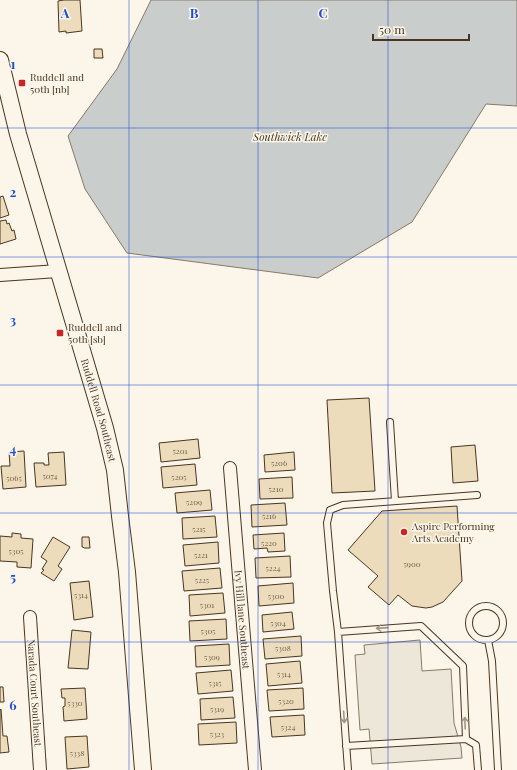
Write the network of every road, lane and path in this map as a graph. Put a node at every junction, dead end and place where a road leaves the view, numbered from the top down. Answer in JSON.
{"nodes":[{"id":1,"x":0,"y":60,"type":"edge"},
{"id":2,"x":58,"y":271,"type":"junction"},
{"id":3,"x":0,"y":275,"type":"edge"},
{"id":4,"x":390,"y":422,"type":"dead end"},
{"id":5,"x":230,"y":468,"type":"dead end"},
{"id":6,"x":477,"y":495,"type":"dead end"},
{"id":7,"x":396,"y":501,"type":"junction"},
{"id":8,"x":30,"y":616,"type":"dead end"},
{"id":9,"x":338,"y":632,"type":"junction"},
{"id":10,"x":488,"y":640,"type":"junction"},
{"id":11,"x":466,"y":739,"type":"junction"},
{"id":12,"x":346,"y":746,"type":"junction"},
{"id":13,"x":40,"y":770,"type":"edge"},
{"id":14,"x":143,"y":770,"type":"edge"},
{"id":15,"x":255,"y":770,"type":"edge"},
{"id":16,"x":348,"y":770,"type":"edge"},
{"id":17,"x":478,"y":770,"type":"edge"},
{"id":18,"x":498,"y":770,"type":"edge"}],
"edges":[{"from":1,"to":2,"type":"main road","name":"Ruddell Road Southeast"},
{"from":2,"to":3,"type":"street"},
{"from":2,"to":14,"type":"main road","name":"Ruddell Road Southeast"},
{"from":4,"to":7,"type":"lane"},
{"from":5,"to":15,"type":"street","name":"Ivy Hill lane Southeast"},
{"from":6,"to":7,"type":"lane"},
{"from":7,"to":9,"type":"lane"},
{"from":8,"to":13,"type":"street","name":"Narada Court Southeast"},
{"from":11,"to":9,"type":"lane","one_way":true},
{"from":9,"to":12,"type":"lane","one_way":true},
{"from":10,"to":10,"type":"lane"},
{"from":10,"to":18,"type":"lane"},
{"from":11,"to":12,"type":"lane"},
{"from":11,"to":17,"type":"lane"},
{"from":12,"to":16,"type":"lane"}]}
